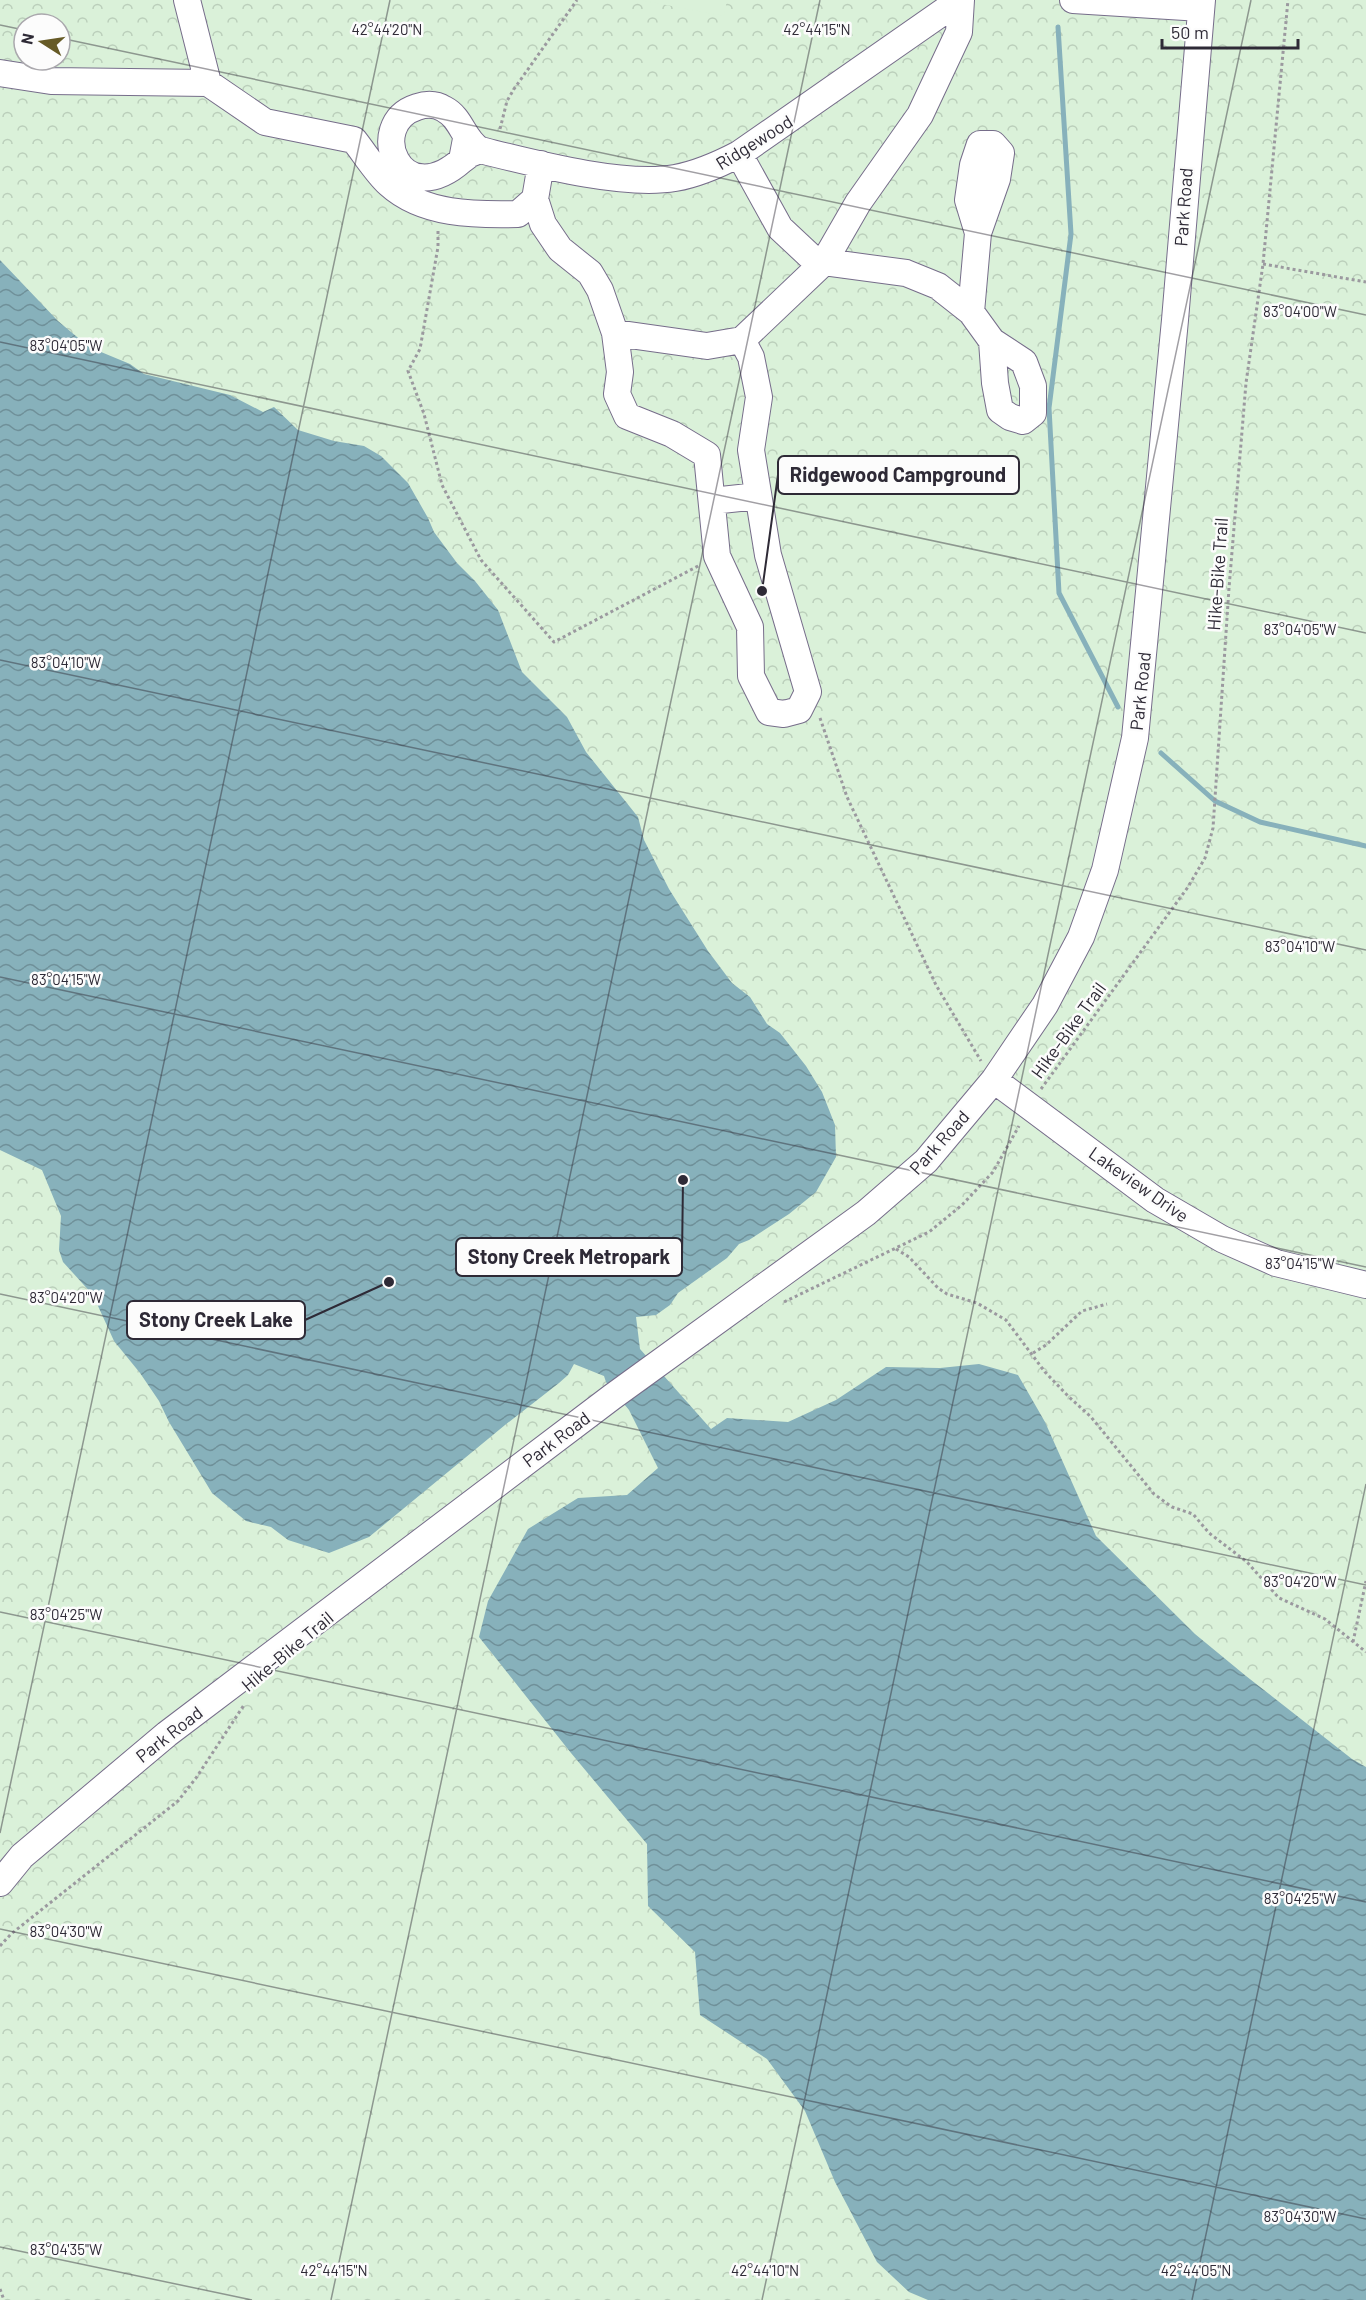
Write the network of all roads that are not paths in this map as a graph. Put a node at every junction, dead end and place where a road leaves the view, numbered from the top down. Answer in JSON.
{"nodes":[{"id":1,"x":187,"y":0,"type":"edge"},
{"id":2,"x":960,"y":0,"type":"edge"},
{"id":3,"x":1072,"y":0,"type":"edge"},
{"id":4,"x":1201,"y":4,"type":"edge"},
{"id":5,"x":0,"y":73,"type":"edge"},
{"id":6,"x":208,"y":83,"type":"junction"},
{"id":7,"x":469,"y":149,"type":"dead end"},
{"id":8,"x":739,"y":154,"type":"junction"},
{"id":9,"x":541,"y":164,"type":"junction"},
{"id":10,"x":526,"y":206,"type":"junction"},
{"id":11,"x":978,"y":233,"type":"dead end"},
{"id":12,"x":824,"y":262,"type":"junction"},
{"id":13,"x":971,"y":312,"type":"junction"},
{"id":14,"x":615,"y":333,"type":"junction"},
{"id":15,"x":742,"y":340,"type":"junction"},
{"id":16,"x":992,"y":341,"type":"dead end"},
{"id":17,"x":758,"y":496,"type":"junction"},
{"id":18,"x":712,"y":501,"type":"junction"},
{"id":19,"x":994,"y":1080,"type":"junction"},
{"id":20,"x":1366,"y":1285,"type":"edge"},
{"id":21,"x":0,"y":1883,"type":"edge"}],
"edges":[{"from":1,"to":6,"type":"street"},
{"from":2,"to":8,"type":"street","name":"Ridgewood"},
{"from":2,"to":12,"type":"street"},
{"from":3,"to":4,"type":"street"},
{"from":4,"to":19,"type":"street","name":"Park Road"},
{"from":5,"to":6,"type":"street"},
{"from":6,"to":10,"type":"street"},
{"from":7,"to":9,"type":"street","name":"Ridgewood"},
{"from":8,"to":9,"type":"street","name":"Ridgewood"},
{"from":8,"to":12,"type":"street"},
{"from":9,"to":10,"type":"street"},
{"from":10,"to":14,"type":"street"},
{"from":11,"to":13,"type":"street"},
{"from":12,"to":13,"type":"street"},
{"from":12,"to":15,"type":"street"},
{"from":13,"to":16,"type":"street"},
{"from":14,"to":15,"type":"street"},
{"from":14,"to":18,"type":"street"},
{"from":15,"to":17,"type":"street"},
{"from":17,"to":18,"type":"street"},
{"from":17,"to":18,"type":"street"},
{"from":19,"to":20,"type":"street","name":"Lakeview Drive"},
{"from":19,"to":21,"type":"street","name":"Park Road"}]}
